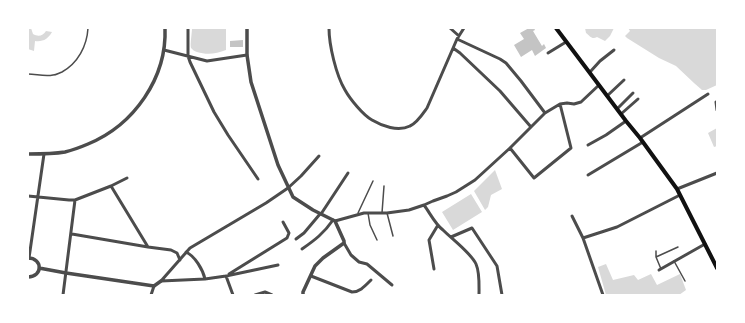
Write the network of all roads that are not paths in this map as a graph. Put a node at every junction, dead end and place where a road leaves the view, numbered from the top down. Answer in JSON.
{"nodes":[{"id":1,"x":88,"y":28,"type":"edge"},
{"id":2,"x":165,"y":28,"type":"edge"},
{"id":3,"x":188,"y":28,"type":"edge"},
{"id":4,"x":247,"y":28,"type":"edge"},
{"id":5,"x":329,"y":28,"type":"edge"},
{"id":6,"x":450,"y":28,"type":"edge"},
{"id":7,"x":464,"y":28,"type":"edge"},
{"id":8,"x":556,"y":28,"type":"edge"},
{"id":9,"x":458,"y":37,"type":"junction"},
{"id":10,"x":566,"y":42,"type":"junction"},
{"id":11,"x":453,"y":48,"type":"junction"},
{"id":12,"x":164,"y":50,"type":"junction"},
{"id":13,"x":614,"y":50,"type":"dead end"},
{"id":14,"x":548,"y":53,"type":"dead end"},
{"id":15,"x":247,"y":55,"type":"junction"},
{"id":16,"x":188,"y":56,"type":"junction"},
{"id":17,"x":590,"y":72,"type":"junction"},
{"id":18,"x":28,"y":74,"type":"edge"},
{"id":19,"x":624,"y":80,"type":"dead end"},
{"id":20,"x":599,"y":85,"type":"junction"},
{"id":21,"x":633,"y":93,"type":"dead end"},
{"id":22,"x":708,"y":94,"type":"dead end"},
{"id":23,"x":607,"y":96,"type":"junction"},
{"id":24,"x":638,"y":99,"type":"dead end"},
{"id":25,"x":716,"y":102,"type":"dead end"},
{"id":26,"x":560,"y":104,"type":"junction"},
{"id":27,"x":617,"y":109,"type":"junction"},
{"id":28,"x":717,"y":110,"type":"edge"},
{"id":29,"x":546,"y":113,"type":"junction"},
{"id":30,"x":621,"y":114,"type":"junction"},
{"id":31,"x":626,"y":121,"type":"junction"},
{"id":32,"x":531,"y":127,"type":"junction"},
{"id":33,"x":642,"y":140,"type":"junction"},
{"id":34,"x":588,"y":145,"type":"dead end"},
{"id":35,"x":510,"y":148,"type":"junction"},
{"id":36,"x":28,"y":154,"type":"edge"},
{"id":37,"x":44,"y":154,"type":"junction"},
{"id":38,"x":319,"y":156,"type":"dead end"},
{"id":39,"x":348,"y":173,"type":"dead end"},
{"id":40,"x":717,"y":173,"type":"edge"},
{"id":41,"x":588,"y":175,"type":"dead end"},
{"id":42,"x":126,"y":178,"type":"dead end"},
{"id":43,"x":258,"y":179,"type":"dead end"},
{"id":44,"x":373,"y":181,"type":"dead end"},
{"id":45,"x":111,"y":186,"type":"junction"},
{"id":46,"x":384,"y":186,"type":"dead end"},
{"id":47,"x":288,"y":188,"type":"junction"},
{"id":48,"x":677,"y":189,"type":"junction"},
{"id":49,"x":680,"y":194,"type":"junction"},
{"id":50,"x":28,"y":196,"type":"edge"},
{"id":51,"x":38,"y":198,"type":"junction"},
{"id":52,"x":75,"y":200,"type":"junction"},
{"id":53,"x":424,"y":205,"type":"junction"},
{"id":54,"x":368,"y":213,"type":"junction"},
{"id":55,"x":382,"y":213,"type":"junction"},
{"id":56,"x":387,"y":213,"type":"junction"},
{"id":57,"x":321,"y":214,"type":"junction"},
{"id":58,"x":358,"y":215,"type":"junction"},
{"id":59,"x":572,"y":216,"type":"dead end"},
{"id":60,"x":334,"y":221,"type":"junction"},
{"id":61,"x":283,"y":222,"type":"dead end"},
{"id":62,"x":438,"y":225,"type":"junction"},
{"id":63,"x":28,"y":228,"type":"edge"},
{"id":64,"x":34,"y":230,"type":"junction"},
{"id":65,"x":72,"y":234,"type":"junction"},
{"id":66,"x":393,"y":236,"type":"dead end"},
{"id":67,"x":451,"y":237,"type":"junction"},
{"id":68,"x":583,"y":238,"type":"junction"},
{"id":69,"x":296,"y":239,"type":"dead end"},
{"id":70,"x":377,"y":240,"type":"dead end"},
{"id":71,"x":344,"y":243,"type":"junction"},
{"id":72,"x":705,"y":244,"type":"junction"},
{"id":73,"x":148,"y":247,"type":"junction"},
{"id":74,"x":678,"y":247,"type":"dead end"},
{"id":75,"x":302,"y":249,"type":"dead end"},
{"id":76,"x":656,"y":251,"type":"dead end"},
{"id":77,"x":186,"y":252,"type":"junction"},
{"id":78,"x":656,"y":257,"type":"junction"},
{"id":79,"x":29,"y":258,"type":"edge"},
{"id":80,"x":180,"y":260,"type":"junction"},
{"id":81,"x":715,"y":260,"type":"edge"},
{"id":82,"x":674,"y":261,"type":"junction"},
{"id":83,"x":278,"y":265,"type":"dead end"},
{"id":84,"x":39,"y":268,"type":"junction"},
{"id":85,"x":717,"y":268,"type":"edge"},
{"id":86,"x":434,"y":269,"type":"dead end"},
{"id":87,"x":660,"y":269,"type":"joint"},
{"id":88,"x":66,"y":273,"type":"junction"},
{"id":89,"x":226,"y":276,"type":"junction"},
{"id":90,"x":311,"y":276,"type":"junction"},
{"id":91,"x":28,"y":277,"type":"edge"},
{"id":92,"x":205,"y":279,"type":"junction"},
{"id":93,"x":371,"y":280,"type":"dead end"},
{"id":94,"x":685,"y":281,"type":"dead end"},
{"id":95,"x":161,"y":282,"type":"junction"},
{"id":96,"x":392,"y":285,"type":"dead end"},
{"id":97,"x":154,"y":286,"type":"junction"},
{"id":98,"x":152,"y":290,"type":"junction"},
{"id":99,"x":63,"y":295,"type":"edge"},
{"id":100,"x":151,"y":295,"type":"edge"},
{"id":101,"x":155,"y":295,"type":"edge"},
{"id":102,"x":233,"y":295,"type":"edge"},
{"id":103,"x":255,"y":295,"type":"edge"},
{"id":104,"x":272,"y":295,"type":"edge"},
{"id":105,"x":303,"y":295,"type":"edge"},
{"id":106,"x":479,"y":295,"type":"edge"},
{"id":107,"x":502,"y":295,"type":"edge"},
{"id":108,"x":603,"y":295,"type":"edge"}],
"edges":[{"from":1,"to":18,"type":"lane"},
{"from":2,"to":12,"type":"street"},
{"from":3,"to":16,"type":"street"},
{"from":4,"to":15,"type":"street"},
{"from":5,"to":11,"type":"street"},
{"from":6,"to":9,"type":"street"},
{"from":7,"to":9,"type":"street"},
{"from":8,"to":10,"type":"main road"},
{"from":9,"to":11,"type":"street"},
{"from":9,"to":29,"type":"street"},
{"from":10,"to":14,"type":"street"},
{"from":10,"to":17,"type":"main road"},
{"from":11,"to":32,"type":"street"},
{"from":12,"to":16,"type":"street"},
{"from":12,"to":37,"type":"street"},
{"from":13,"to":17,"type":"street"},
{"from":15,"to":16,"type":"street"},
{"from":15,"to":47,"type":"street"},
{"from":16,"to":43,"type":"street"},
{"from":17,"to":20,"type":"main road"},
{"from":19,"to":23,"type":"street"},
{"from":20,"to":23,"type":"main road"},
{"from":20,"to":26,"type":"street"},
{"from":21,"to":27,"type":"street"},
{"from":22,"to":33,"type":"street"},
{"from":23,"to":27,"type":"main road"},
{"from":24,"to":30,"type":"street"},
{"from":25,"to":28,"type":"street"},
{"from":26,"to":29,"type":"street"},
{"from":26,"to":35,"type":"street"},
{"from":27,"to":30,"type":"main road"},
{"from":29,"to":32,"type":"street"},
{"from":30,"to":31,"type":"main road"},
{"from":31,"to":33,"type":"main road"},
{"from":31,"to":34,"type":"street"},
{"from":32,"to":35,"type":"street"},
{"from":33,"to":41,"type":"street"},
{"from":33,"to":48,"type":"main road"},
{"from":35,"to":53,"type":"street"},
{"from":36,"to":37,"type":"street"},
{"from":37,"to":51,"type":"street"},
{"from":38,"to":47,"type":"street"},
{"from":39,"to":57,"type":"street"},
{"from":40,"to":48,"type":"street"},
{"from":42,"to":45,"type":"street"},
{"from":44,"to":58,"type":"lane"},
{"from":45,"to":52,"type":"street"},
{"from":45,"to":73,"type":"street"},
{"from":46,"to":55,"type":"lane"},
{"from":47,"to":57,"type":"street"},
{"from":47,"to":77,"type":"street"},
{"from":48,"to":49,"type":"main road"},
{"from":49,"to":68,"type":"street"},
{"from":49,"to":72,"type":"main road"},
{"from":50,"to":51,"type":"street"},
{"from":51,"to":52,"type":"street"},
{"from":51,"to":64,"type":"street"},
{"from":52,"to":65,"type":"street"},
{"from":53,"to":56,"type":"street"},
{"from":53,"to":62,"type":"street"},
{"from":54,"to":55,"type":"street"},
{"from":54,"to":58,"type":"street"},
{"from":54,"to":70,"type":"lane"},
{"from":55,"to":56,"type":"street"},
{"from":56,"to":66,"type":"lane"},
{"from":57,"to":60,"type":"street"},
{"from":57,"to":69,"type":"street"},
{"from":58,"to":60,"type":"street"},
{"from":59,"to":68,"type":"street"},
{"from":60,"to":71,"type":"street"},
{"from":60,"to":75,"type":"street"},
{"from":61,"to":89,"type":"street"},
{"from":62,"to":67,"type":"street"},
{"from":62,"to":86,"type":"street"},
{"from":63,"to":64,"type":"street"},
{"from":64,"to":79,"type":"street"},
{"from":65,"to":73,"type":"street"},
{"from":65,"to":88,"type":"street"},
{"from":67,"to":106,"type":"street"},
{"from":67,"to":107,"type":"street"},
{"from":68,"to":108,"type":"street"},
{"from":71,"to":90,"type":"street"},
{"from":71,"to":96,"type":"street"},
{"from":72,"to":81,"type":"main road"},
{"from":72,"to":82,"type":"street"},
{"from":73,"to":80,"type":"street"},
{"from":74,"to":78,"type":"lane"},
{"from":76,"to":78,"type":"lane"},
{"from":77,"to":80,"type":"street"},
{"from":77,"to":92,"type":"street"},
{"from":78,"to":87,"type":"lane"},
{"from":79,"to":84,"type":"street"},
{"from":80,"to":95,"type":"street"},
{"from":81,"to":85,"type":"main road"},
{"from":82,"to":87,"type":"street"},
{"from":82,"to":94,"type":"lane"},
{"from":83,"to":89,"type":"street"},
{"from":84,"to":88,"type":"street"},
{"from":84,"to":91,"type":"street"},
{"from":88,"to":97,"type":"street"},
{"from":88,"to":99,"type":"street"},
{"from":89,"to":92,"type":"street"},
{"from":89,"to":102,"type":"street"},
{"from":90,"to":93,"type":"street"},
{"from":90,"to":105,"type":"street"},
{"from":92,"to":95,"type":"street"},
{"from":95,"to":97,"type":"street"},
{"from":97,"to":98,"type":"street"},
{"from":98,"to":100,"type":"street"},
{"from":98,"to":101,"type":"street"},
{"from":103,"to":104,"type":"street"}]}
